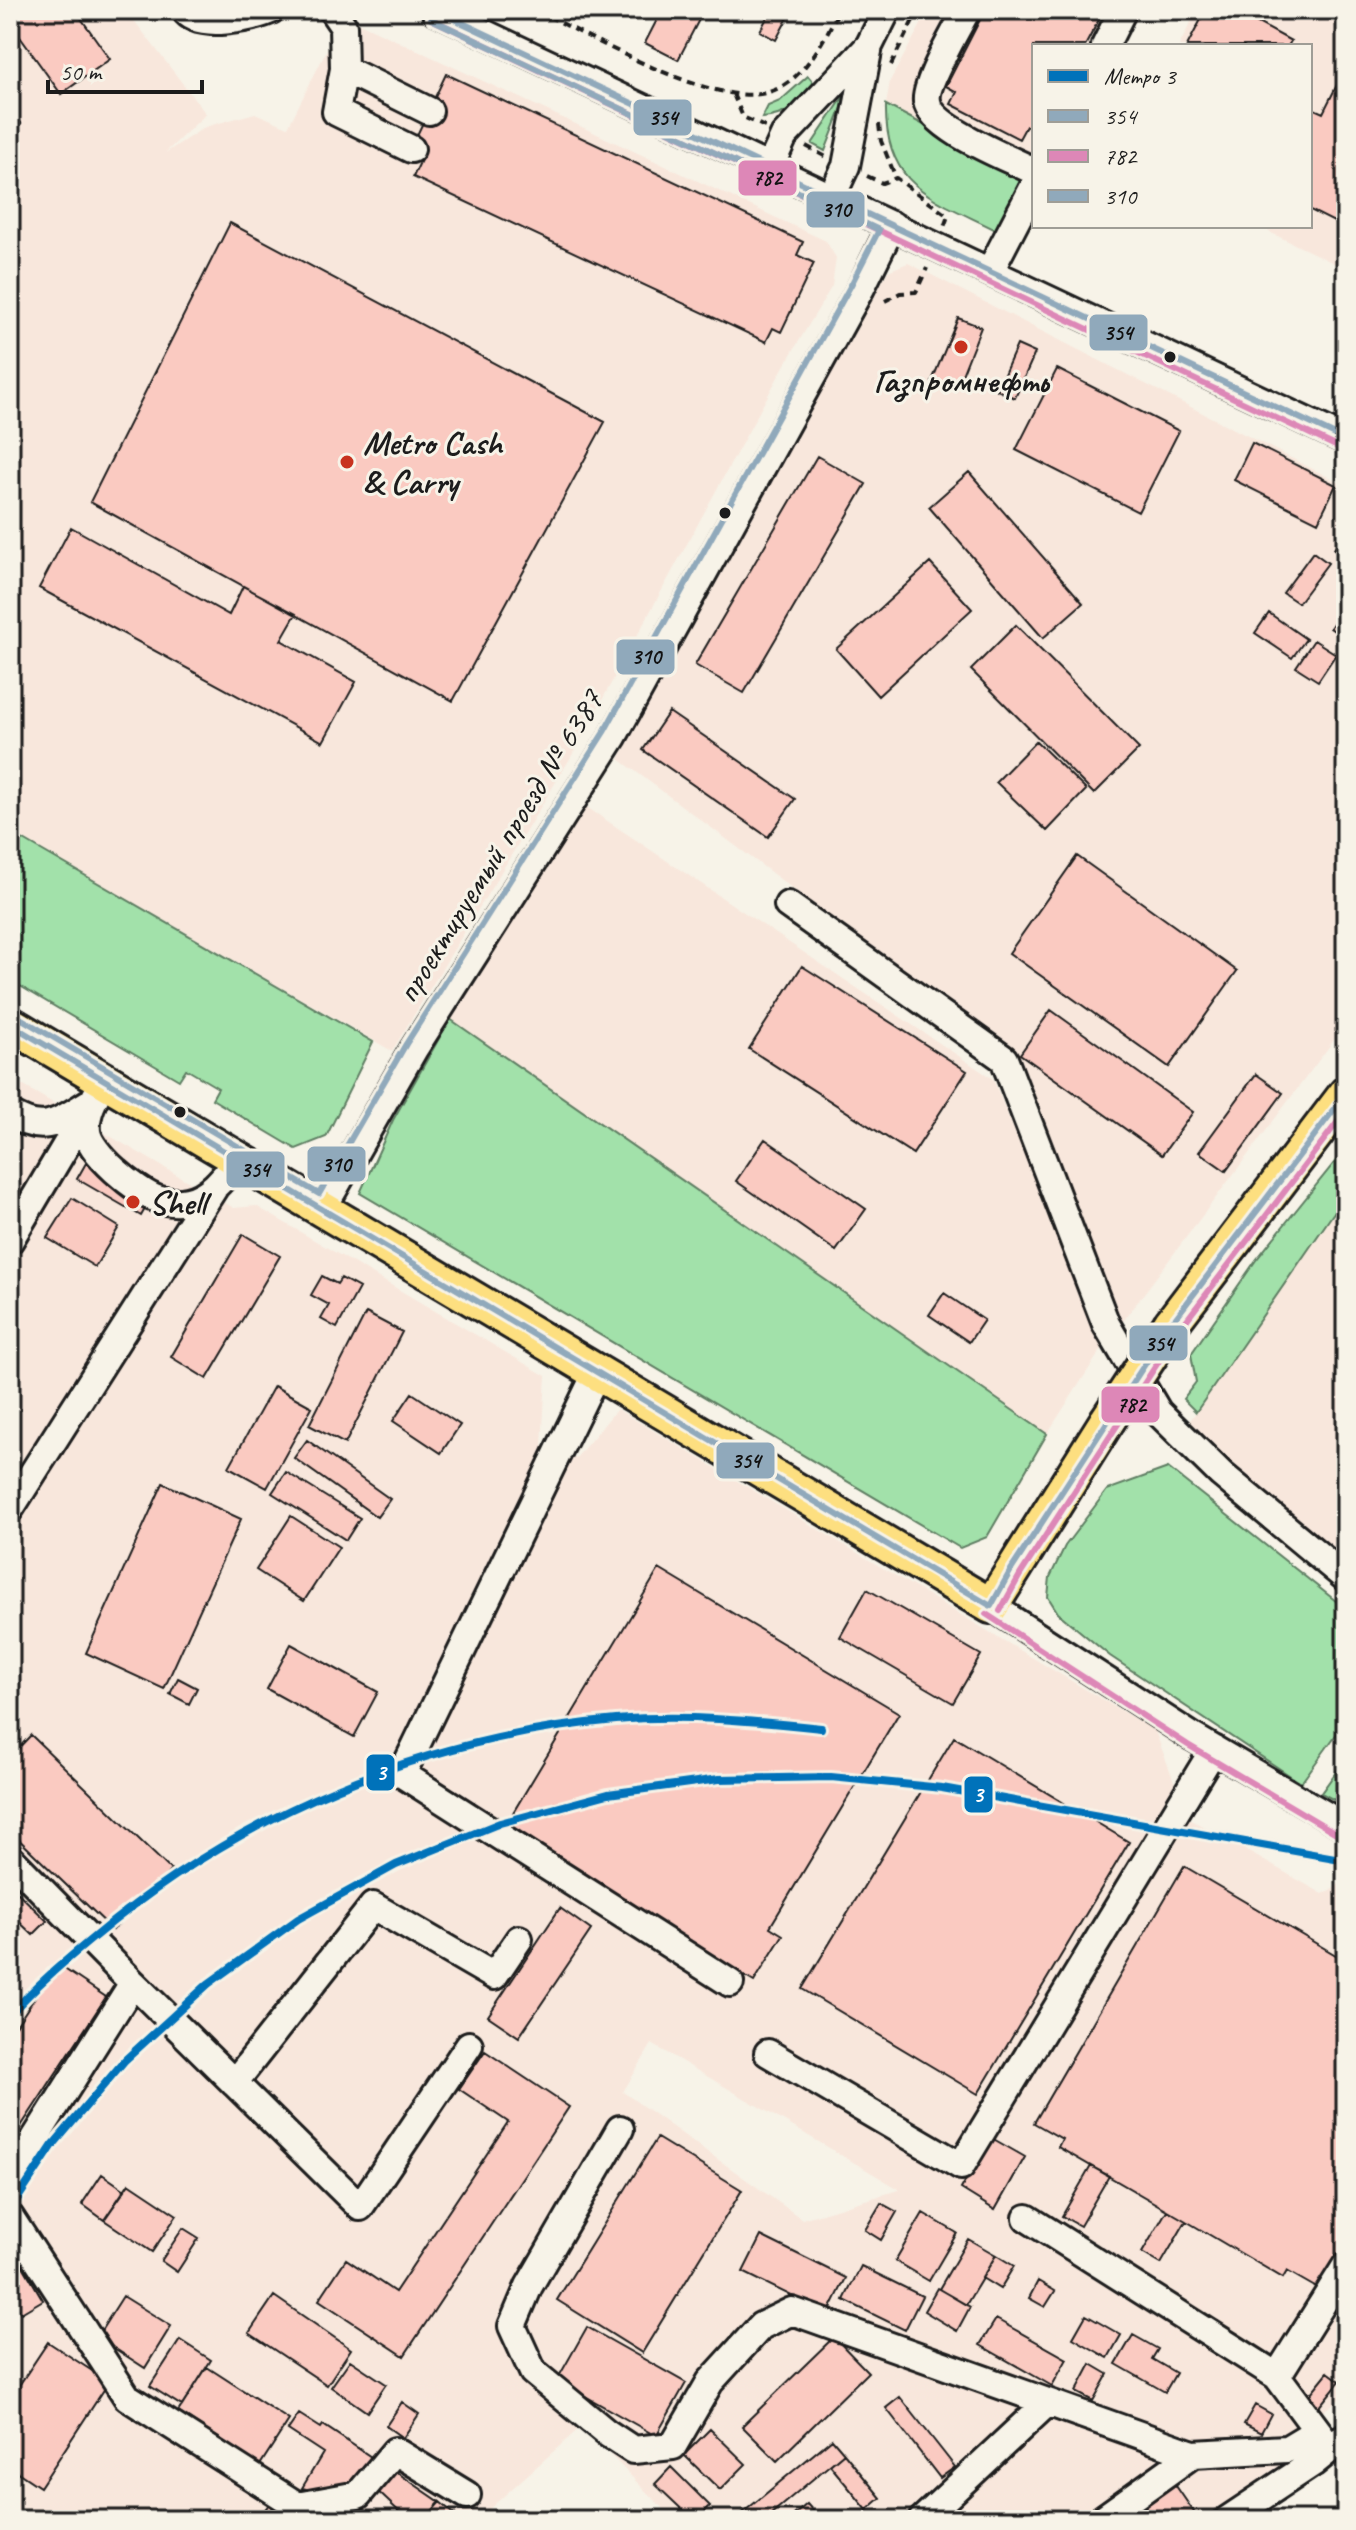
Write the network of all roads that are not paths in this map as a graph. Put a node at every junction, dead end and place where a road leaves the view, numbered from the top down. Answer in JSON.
{"nodes":[{"id":1,"x":185,"y":10,"type":"edge"},
{"id":2,"x":271,"y":10,"type":"edge"},
{"id":3,"x":332,"y":10,"type":"edge"},
{"id":4,"x":435,"y":10,"type":"edge"},
{"id":5,"x":887,"y":10,"type":"edge"},
{"id":6,"x":967,"y":10,"type":"edge"},
{"id":7,"x":1123,"y":10,"type":"edge"},
{"id":8,"x":1106,"y":44,"type":"edge"},
{"id":9,"x":869,"y":46,"type":"junction"},
{"id":10,"x":344,"y":69,"type":"junction"},
{"id":11,"x":429,"y":111,"type":"dead end"},
{"id":12,"x":411,"y":149,"type":"dead end"},
{"id":13,"x":770,"y":167,"type":"junction"},
{"id":14,"x":1032,"y":170,"type":"edge"},
{"id":15,"x":1032,"y":190,"type":"edge"},
{"id":16,"x":832,"y":196,"type":"junction"},
{"id":17,"x":892,"y":225,"type":"junction"},
{"id":18,"x":990,"y":271,"type":"junction"},
{"id":19,"x":1346,"y":440,"type":"edge"},
{"id":20,"x":788,"y":905,"type":"dead end"},
{"id":21,"x":10,"y":1024,"type":"edge"},
{"id":22,"x":98,"y":1090,"type":"junction"},
{"id":23,"x":1346,"y":1094,"type":"edge"},
{"id":24,"x":10,"y":1114,"type":"edge"},
{"id":25,"x":239,"y":1158,"type":"junction"},
{"id":26,"x":214,"y":1188,"type":"junction"},
{"id":27,"x":323,"y":1208,"type":"junction"},
{"id":28,"x":10,"y":1240,"type":"edge"},
{"id":29,"x":597,"y":1372,"type":"junction"},
{"id":30,"x":10,"y":1509,"type":"edge"},
{"id":31,"x":1346,"y":1578,"type":"edge"},
{"id":32,"x":991,"y":1606,"type":"junction"},
{"id":33,"x":1214,"y":1749,"type":"junction"},
{"id":34,"x":1346,"y":1827,"type":"edge"},
{"id":35,"x":10,"y":1858,"type":"edge"},
{"id":36,"x":519,"y":1939,"type":"dead end"},
{"id":37,"x":133,"y":1983,"type":"junction"},
{"id":38,"x":730,"y":1983,"type":"dead end"},
{"id":39,"x":469,"y":2045,"type":"dead end"},
{"id":40,"x":768,"y":2053,"type":"dead end"},
{"id":41,"x":234,"y":2083,"type":"junction"},
{"id":42,"x":620,"y":2129,"type":"dead end"},
{"id":43,"x":10,"y":2178,"type":"edge"},
{"id":44,"x":10,"y":2217,"type":"edge"},
{"id":45,"x":1027,"y":2218,"type":"dead end"},
{"id":46,"x":1346,"y":2266,"type":"edge"},
{"id":47,"x":1277,"y":2376,"type":"junction"},
{"id":48,"x":1046,"y":2404,"type":"junction"},
{"id":49,"x":1331,"y":2438,"type":"edge"},
{"id":50,"x":1193,"y":2454,"type":"junction"},
{"id":51,"x":467,"y":2495,"type":"dead end"},
{"id":52,"x":922,"y":2520,"type":"edge"},
{"id":53,"x":1101,"y":2520,"type":"edge"},
{"id":54,"x":1227,"y":2520,"type":"edge"}],
"edges":[{"from":1,"to":2,"type":"street"},
{"from":3,"to":10,"type":"street"},
{"from":4,"to":13,"type":"street"},
{"from":5,"to":9,"type":"street"},
{"from":6,"to":14,"type":"street"},
{"from":7,"to":8,"type":"street"},
{"from":9,"to":13,"type":"street"},
{"from":9,"to":16,"type":"street"},
{"from":10,"to":11,"type":"street"},
{"from":10,"to":12,"type":"street"},
{"from":13,"to":16,"type":"street"},
{"from":15,"to":18,"type":"street"},
{"from":16,"to":17,"type":"street"},
{"from":17,"to":18,"type":"street"},
{"from":17,"to":27,"type":"street","name":"проектируемый проезд № 6387"},
{"from":18,"to":19,"type":"street"},
{"from":20,"to":31,"type":"street"},
{"from":21,"to":22,"type":"main road"},
{"from":22,"to":24,"type":"street"},
{"from":22,"to":25,"type":"main road"},
{"from":22,"to":26,"type":"street"},
{"from":22,"to":28,"type":"street"},
{"from":23,"to":32,"type":"main road","bridge":true},
{"from":25,"to":26,"type":"street"},
{"from":25,"to":27,"type":"main road"},
{"from":26,"to":30,"type":"street"},
{"from":27,"to":29,"type":"main road"},
{"from":29,"to":32,"type":"main road"},
{"from":29,"to":38,"type":"street"},
{"from":32,"to":33,"type":"street"},
{"from":33,"to":34,"type":"street"},
{"from":33,"to":40,"type":"street"},
{"from":35,"to":37,"type":"street"},
{"from":36,"to":41,"type":"street"},
{"from":37,"to":41,"type":"street"},
{"from":37,"to":43,"type":"street"},
{"from":39,"to":41,"type":"street"},
{"from":42,"to":48,"type":"street"},
{"from":44,"to":51,"type":"street"},
{"from":45,"to":47,"type":"street"},
{"from":46,"to":47,"type":"street"},
{"from":47,"to":49,"type":"street"},
{"from":48,"to":50,"type":"street"},
{"from":48,"to":52,"type":"street"},
{"from":49,"to":50,"type":"street"},
{"from":49,"to":54,"type":"street"},
{"from":50,"to":53,"type":"street"}]}
